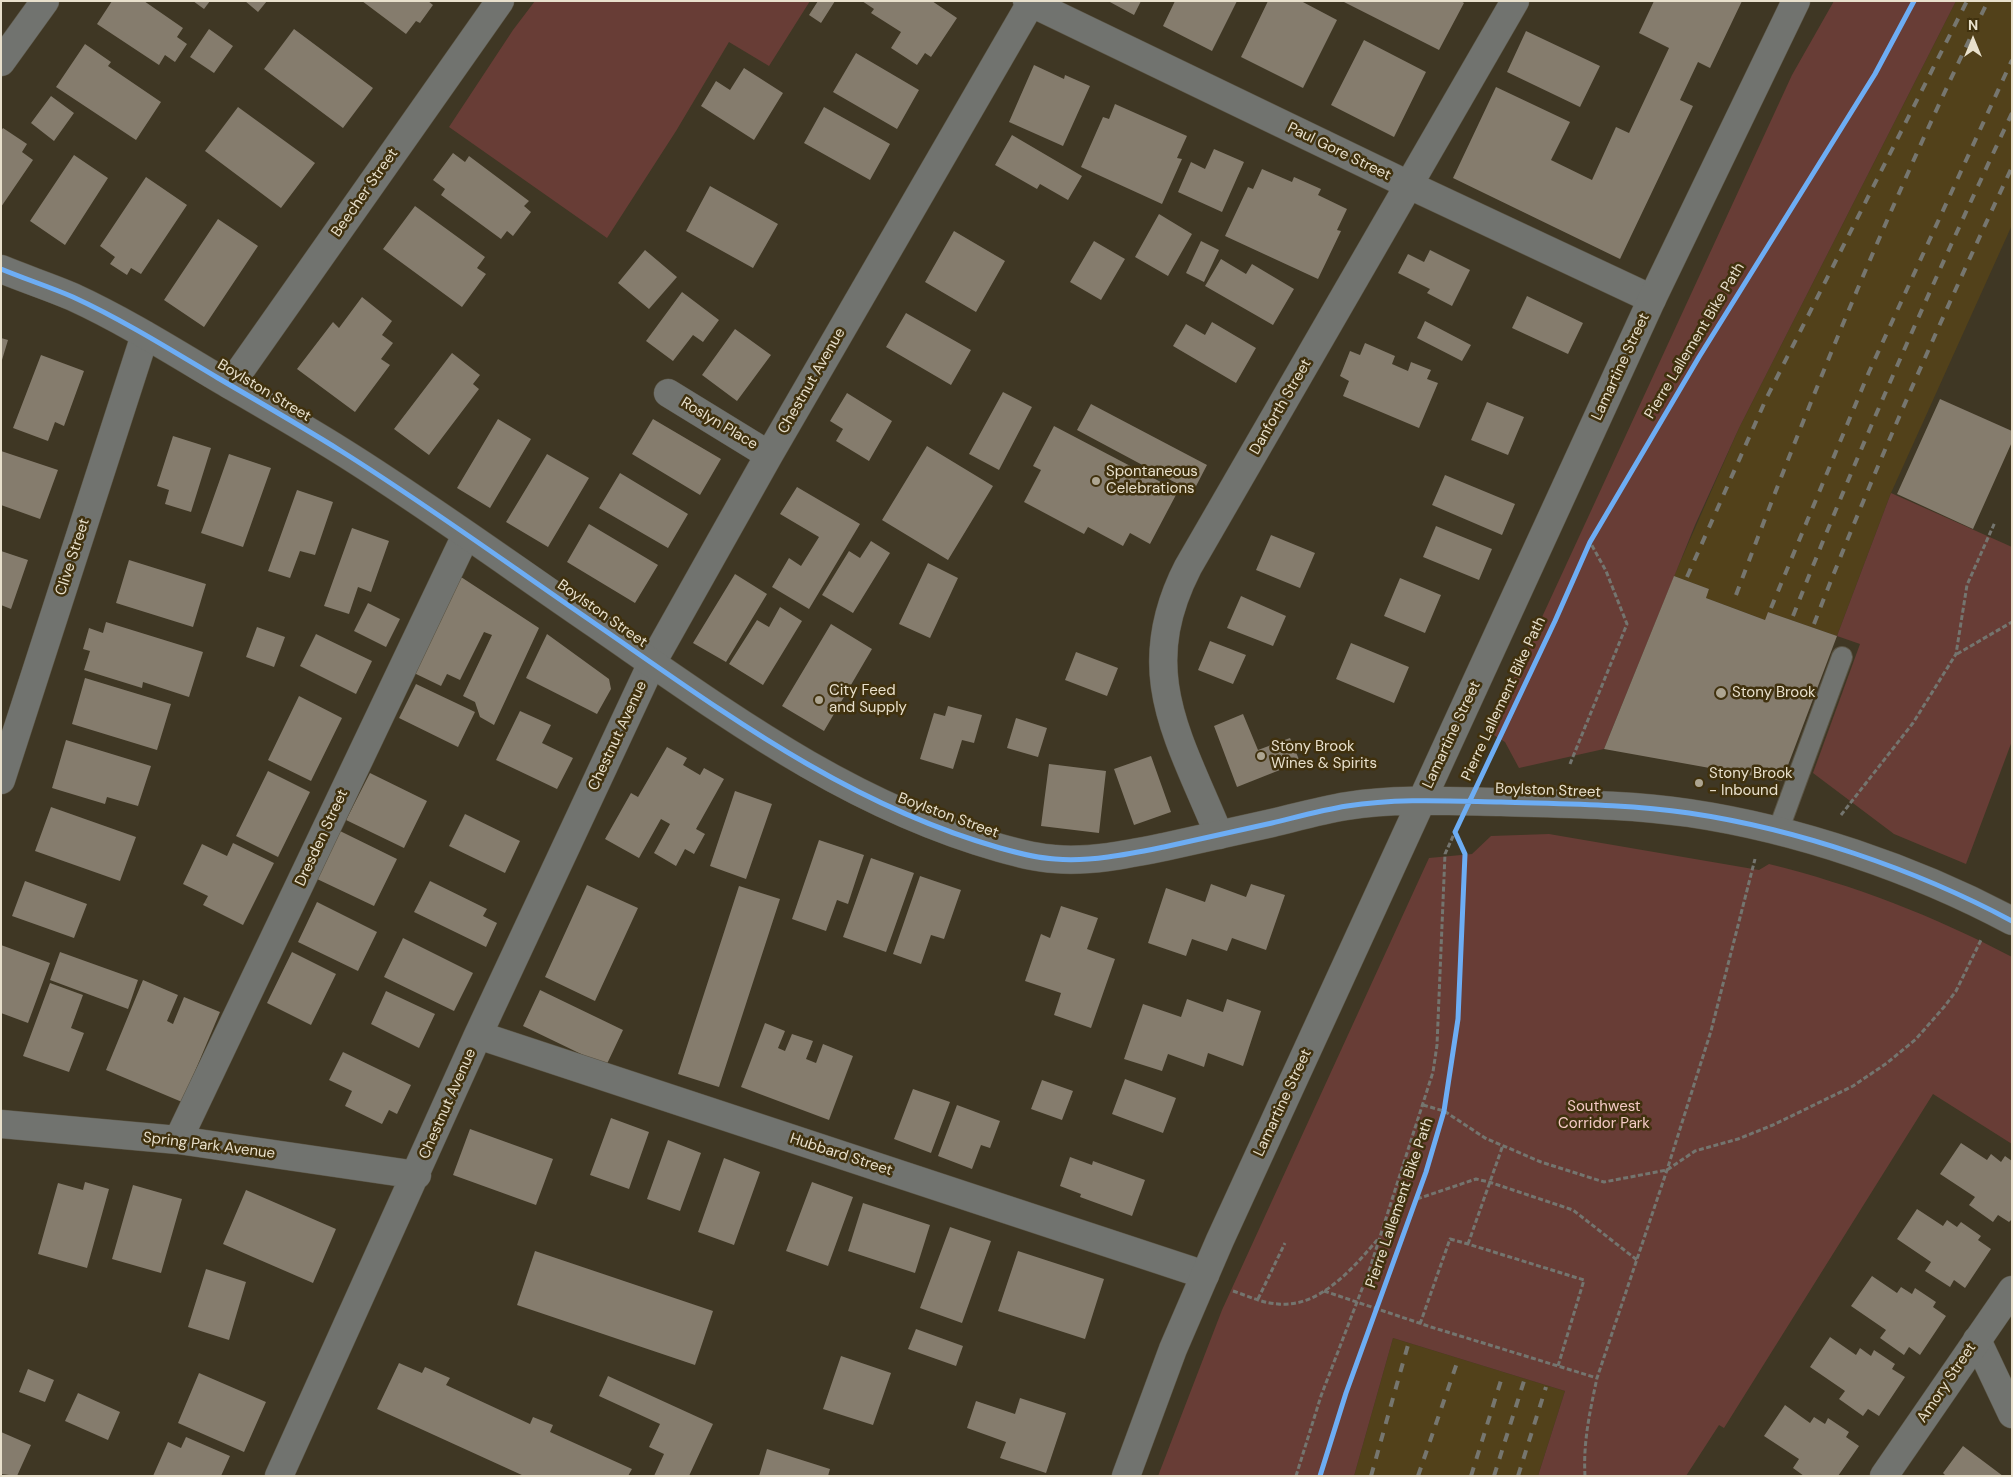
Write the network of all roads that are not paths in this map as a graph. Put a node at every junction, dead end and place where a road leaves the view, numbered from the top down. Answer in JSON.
{"nodes":[{"id":1,"x":44,"y":1,"type":"edge"},
{"id":2,"x":500,"y":1,"type":"edge"},
{"id":3,"x":1515,"y":1,"type":"edge"},
{"id":4,"x":1796,"y":1,"type":"edge"},
{"id":5,"x":1030,"y":2,"type":"edge"},
{"id":6,"x":1,"y":62,"type":"edge"},
{"id":7,"x":1409,"y":186,"type":"junction"},
{"id":8,"x":1,"y":269,"type":"edge"},
{"id":9,"x":1652,"y":299,"type":"junction"},
{"id":10,"x":145,"y":335,"type":"junction"},
{"id":11,"x":230,"y":385,"type":"junction"},
{"id":12,"x":668,"y":393,"type":"dead end"},
{"id":13,"x":769,"y":455,"type":"junction"},
{"id":14,"x":466,"y":535,"type":"junction"},
{"id":15,"x":1842,"y":657,"type":"dead end"},
{"id":16,"x":652,"y":663,"type":"junction"},
{"id":17,"x":1,"y":780,"type":"edge"},
{"id":18,"x":1422,"y":801,"type":"junction"},
{"id":19,"x":1778,"y":831,"type":"junction"},
{"id":20,"x":1219,"y":835,"type":"junction"},
{"id":21,"x":2012,"y":921,"type":"edge"},
{"id":22,"x":478,"y":1035,"type":"junction"},
{"id":23,"x":1,"y":1124,"type":"edge"},
{"id":24,"x":178,"y":1140,"type":"junction"},
{"id":25,"x":417,"y":1175,"type":"junction"},
{"id":26,"x":1215,"y":1282,"type":"junction"},
{"id":27,"x":2012,"y":1290,"type":"edge"},
{"id":28,"x":1977,"y":1340,"type":"junction"},
{"id":29,"x":2012,"y":1414,"type":"edge"},
{"id":30,"x":279,"y":1476,"type":"edge"},
{"id":31,"x":1126,"y":1476,"type":"edge"},
{"id":32,"x":1884,"y":1476,"type":"edge"}],
"edges":[{"from":1,"to":6,"type":"street"},
{"from":2,"to":11,"type":"street","name":"Beecher Street"},
{"from":3,"to":7,"type":"street","name":"Danforth Street"},
{"from":4,"to":9,"type":"street","name":"Lamartine Street"},
{"from":5,"to":7,"type":"street","name":"Paul Gore Street"},
{"from":5,"to":13,"type":"street","name":"Chestnut Avenue"},
{"from":7,"to":9,"type":"street","name":"Paul Gore Street"},
{"from":7,"to":20,"type":"street","name":"Danforth Street"},
{"from":8,"to":10,"type":"street","name":"Boylston Street"},
{"from":9,"to":18,"type":"street","name":"Lamartine Street"},
{"from":10,"to":11,"type":"street","name":"Boylston Street"},
{"from":10,"to":17,"type":"street","name":"Clive Street"},
{"from":11,"to":14,"type":"street","name":"Boylston Street"},
{"from":12,"to":13,"type":"street","name":"Roslyn Place"},
{"from":13,"to":16,"type":"street","name":"Chestnut Avenue"},
{"from":14,"to":16,"type":"street","name":"Boylston Street"},
{"from":14,"to":24,"type":"street","name":"Dresden Street"},
{"from":15,"to":19,"type":"lane"},
{"from":16,"to":20,"type":"street","name":"Boylston Street"},
{"from":16,"to":22,"type":"street","name":"Chestnut Avenue"},
{"from":18,"to":19,"type":"street","name":"Boylston Street"},
{"from":18,"to":20,"type":"street","name":"Boylston Street"},
{"from":18,"to":26,"type":"street","name":"Lamartine Street"},
{"from":19,"to":21,"type":"street","name":"Boylston Street"},
{"from":22,"to":25,"type":"street","name":"Chestnut Avenue"},
{"from":22,"to":26,"type":"street","name":"Hubbard Street"},
{"from":23,"to":24,"type":"street","name":"Spring Park Avenue"},
{"from":24,"to":25,"type":"street","name":"Spring Park Avenue"},
{"from":25,"to":30,"type":"street","name":"Chestnut Avenue"},
{"from":26,"to":31,"type":"street","name":"Lamartine Street"},
{"from":27,"to":28,"type":"street","name":"Amory Street"},
{"from":28,"to":29,"type":"street"},
{"from":28,"to":32,"type":"street","name":"Amory Street"}]}
